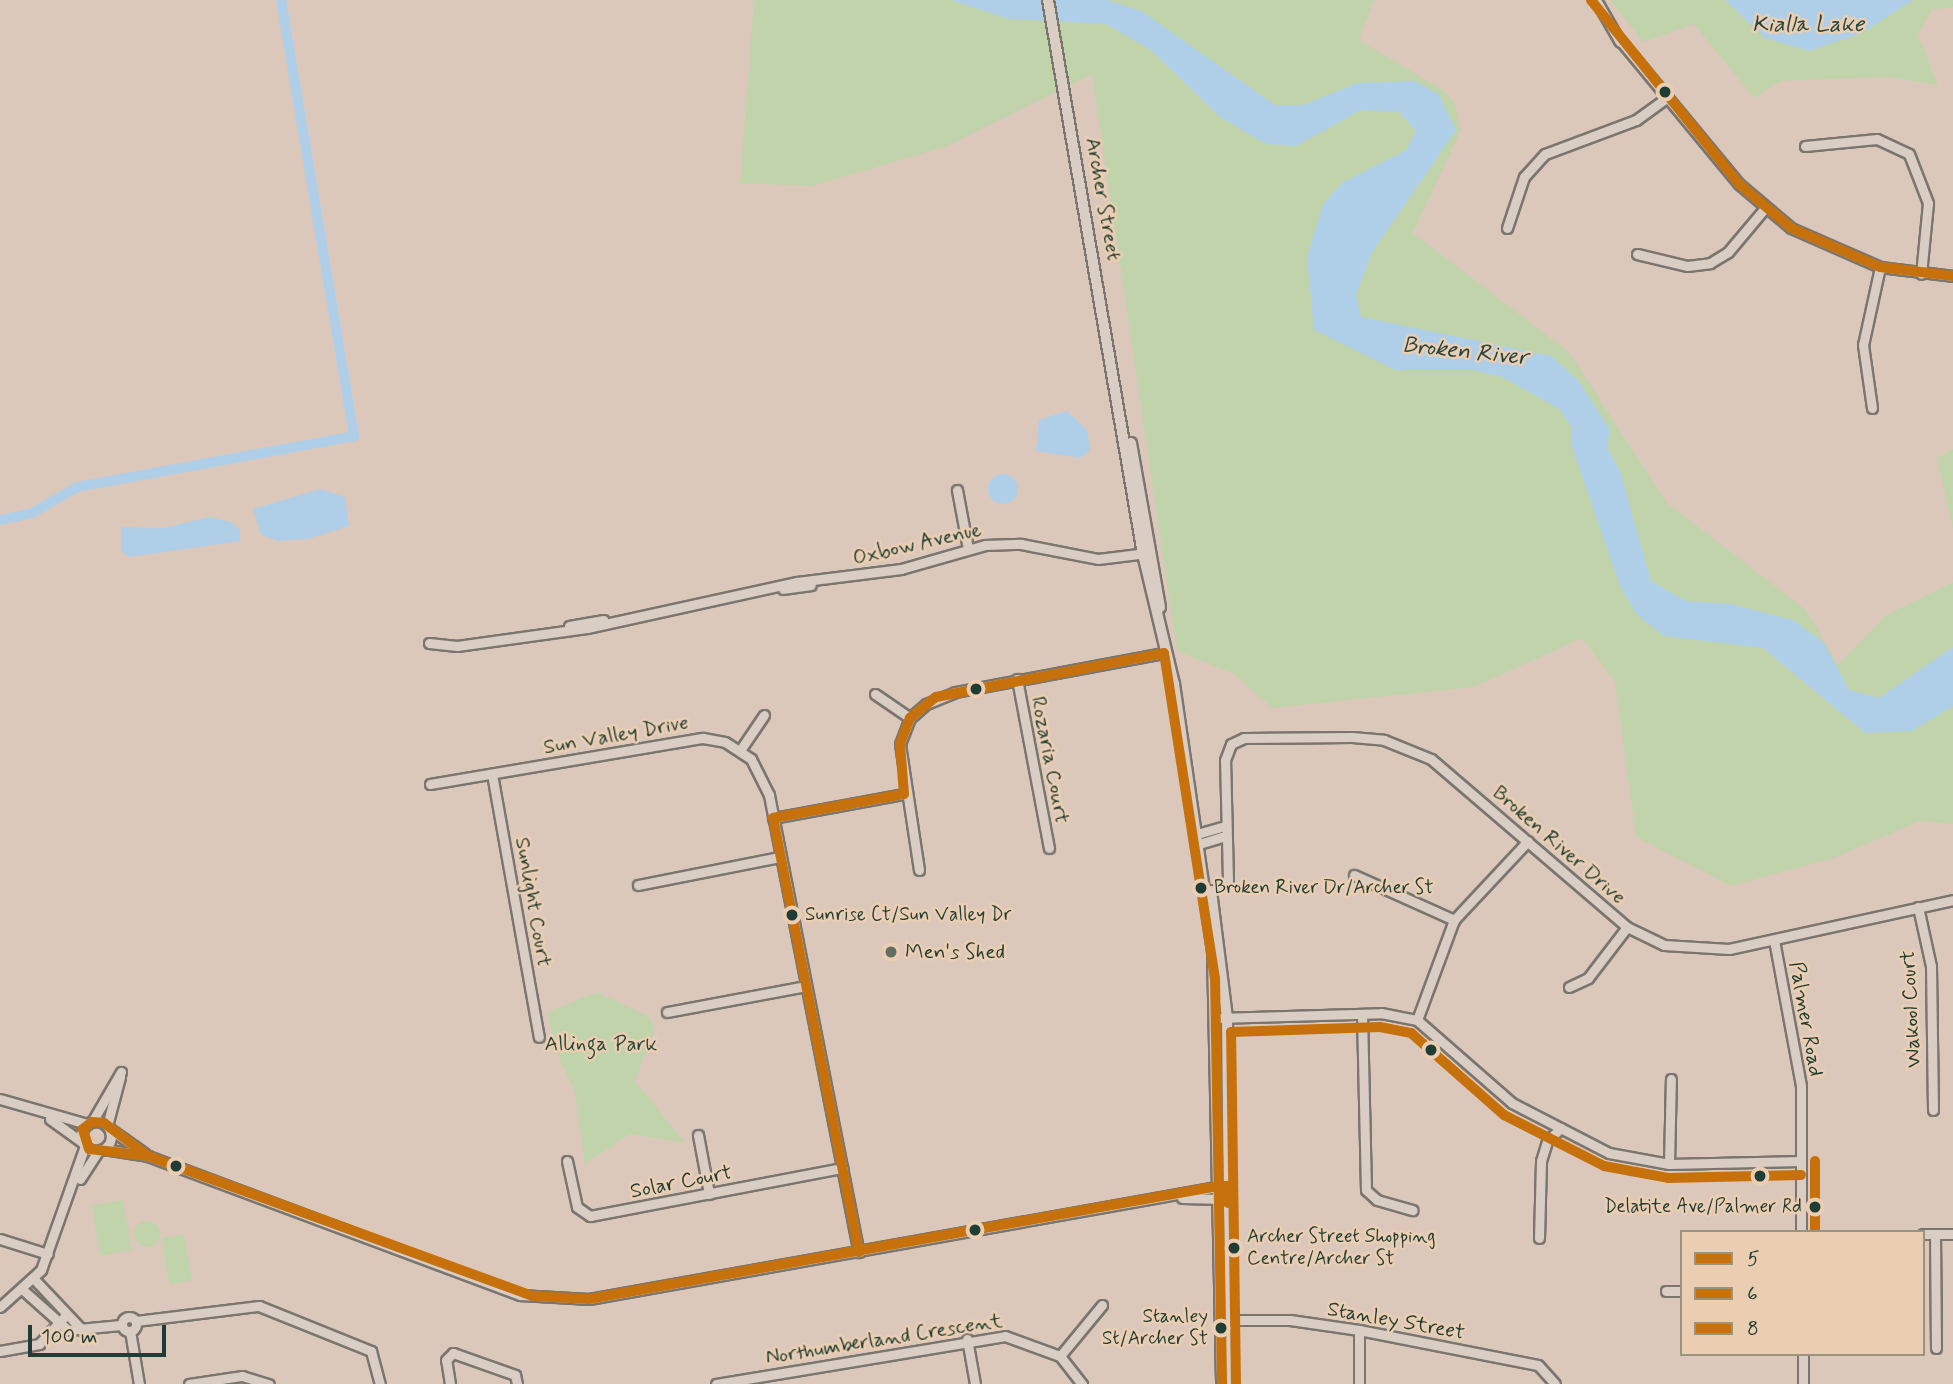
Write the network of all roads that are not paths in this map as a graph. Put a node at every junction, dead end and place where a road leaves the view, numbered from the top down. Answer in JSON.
{"nodes":[{"id":1,"x":1048,"y":0,"type":"edge"},
{"id":2,"x":1595,"y":2,"type":"edge"},
{"id":3,"x":1668,"y":97,"type":"junction"},
{"id":4,"x":1805,"y":146,"type":"dead end"},
{"id":5,"x":1765,"y":208,"type":"junction"},
{"id":6,"x":1507,"y":228,"type":"dead end"},
{"id":7,"x":1637,"y":254,"type":"dead end"},
{"id":8,"x":1880,"y":267,"type":"junction"},
{"id":9,"x":1921,"y":274,"type":"junction"},
{"id":10,"x":1953,"y":276,"type":"edge"},
{"id":11,"x":1871,"y":408,"type":"dead end"},
{"id":12,"x":957,"y":490,"type":"dead end"},
{"id":13,"x":968,"y":549,"type":"junction"},
{"id":14,"x":1147,"y":553,"type":"junction"},
{"id":15,"x":429,"y":643,"type":"dead end"},
{"id":16,"x":1164,"y":651,"type":"junction"},
{"id":17,"x":1017,"y":679,"type":"junction"},
{"id":18,"x":875,"y":694,"type":"dead end"},
{"id":19,"x":764,"y":715,"type":"dead end"},
{"id":20,"x":910,"y":719,"type":"junction"},
{"id":21,"x":741,"y":750,"type":"junction"},
{"id":22,"x":492,"y":774,"type":"junction"},
{"id":23,"x":430,"y":784,"type":"dead end"},
{"id":24,"x":904,"y":794,"type":"junction"},
{"id":25,"x":773,"y":818,"type":"junction"},
{"id":26,"x":1225,"y":831,"type":"junction"},
{"id":27,"x":1198,"y":839,"type":"junction"},
{"id":28,"x":1528,"y":841,"type":"junction"},
{"id":29,"x":1049,"y":848,"type":"dead end"},
{"id":30,"x":780,"y":857,"type":"junction"},
{"id":31,"x":919,"y":870,"type":"dead end"},
{"id":32,"x":1354,"y":874,"type":"dead end"},
{"id":33,"x":1228,"y":880,"type":"dead end"},
{"id":34,"x":638,"y":885,"type":"dead end"},
{"id":35,"x":1953,"y":900,"type":"edge"},
{"id":36,"x":1918,"y":907,"type":"junction"},
{"id":37,"x":1454,"y":920,"type":"junction"},
{"id":38,"x":1627,"y":927,"type":"junction"},
{"id":39,"x":1774,"y":940,"type":"junction"},
{"id":40,"x":806,"y":986,"type":"junction"},
{"id":41,"x":1569,"y":987,"type":"dead end"},
{"id":42,"x":667,"y":1012,"type":"dead end"},
{"id":43,"x":1362,"y":1013,"type":"junction"},
{"id":44,"x":1222,"y":1018,"type":"junction"},
{"id":45,"x":1418,"y":1020,"type":"junction"},
{"id":46,"x":539,"y":1037,"type":"dead end"},
{"id":47,"x":1671,"y":1079,"type":"dead end"},
{"id":48,"x":0,"y":1099,"type":"edge"},
{"id":49,"x":1933,"y":1110,"type":"dead end"},
{"id":50,"x":45,"y":1116,"type":"junction"},
{"id":51,"x":90,"y":1123,"type":"junction"},
{"id":52,"x":108,"y":1127,"type":"junction"},
{"id":53,"x":1560,"y":1128,"type":"junction"},
{"id":54,"x":698,"y":1135,"type":"dead end"},
{"id":55,"x":84,"y":1144,"type":"junction"},
{"id":56,"x":100,"y":1150,"type":"junction"},
{"id":57,"x":148,"y":1156,"type":"junction"},
{"id":58,"x":567,"y":1161,"type":"dead end"},
{"id":59,"x":1801,"y":1161,"type":"junction"},
{"id":60,"x":1670,"y":1164,"type":"junction"},
{"id":61,"x":842,"y":1168,"type":"junction"},
{"id":62,"x":1223,"y":1186,"type":"junction"},
{"id":63,"x":75,"y":1188,"type":"junction"},
{"id":64,"x":709,"y":1194,"type":"junction"},
{"id":65,"x":1169,"y":1198,"type":"junction"},
{"id":66,"x":1223,"y":1199,"type":"junction"},
{"id":67,"x":1413,"y":1210,"type":"dead end"},
{"id":68,"x":1801,"y":1230,"type":"edge"},
{"id":69,"x":1925,"y":1234,"type":"edge"},
{"id":70,"x":1935,"y":1234,"type":"junction"},
{"id":71,"x":1953,"y":1234,"type":"edge"},
{"id":72,"x":1539,"y":1238,"type":"dead end"},
{"id":73,"x":0,"y":1239,"type":"edge"},
{"id":74,"x":859,"y":1252,"type":"junction"},
{"id":75,"x":48,"y":1254,"type":"junction"},
{"id":76,"x":34,"y":1279,"type":"junction"},
{"id":77,"x":23,"y":1290,"type":"junction"},
{"id":78,"x":1666,"y":1291,"type":"dead end"},
{"id":79,"x":1680,"y":1291,"type":"edge"},
{"id":80,"x":1102,"y":1305,"type":"dead end"},
{"id":81,"x":0,"y":1307,"type":"edge"},
{"id":82,"x":66,"y":1315,"type":"junction"},
{"id":83,"x":1225,"y":1320,"type":"junction"},
{"id":84,"x":136,"y":1321,"type":"junction"},
{"id":85,"x":57,"y":1324,"type":"junction"},
{"id":86,"x":121,"y":1325,"type":"junction"},
{"id":87,"x":1359,"y":1330,"type":"junction"},
{"id":88,"x":83,"y":1331,"type":"junction"},
{"id":89,"x":130,"y":1331,"type":"junction"},
{"id":90,"x":967,"y":1339,"type":"junction"},
{"id":91,"x":1936,"y":1348,"type":"dead end"},
{"id":92,"x":0,"y":1351,"type":"edge"},
{"id":93,"x":1060,"y":1356,"type":"junction"},
{"id":94,"x":1803,"y":1356,"type":"edge"},
{"id":95,"x":139,"y":1384,"type":"edge"},
{"id":96,"x":189,"y":1384,"type":"edge"},
{"id":97,"x":269,"y":1384,"type":"edge"},
{"id":98,"x":380,"y":1384,"type":"edge"},
{"id":99,"x":450,"y":1384,"type":"edge"},
{"id":100,"x":517,"y":1384,"type":"edge"},
{"id":101,"x":719,"y":1384,"type":"edge"},
{"id":102,"x":975,"y":1384,"type":"edge"},
{"id":103,"x":1082,"y":1384,"type":"edge"},
{"id":104,"x":1222,"y":1384,"type":"edge"},
{"id":105,"x":1231,"y":1384,"type":"edge"},
{"id":106,"x":1359,"y":1384,"type":"edge"},
{"id":107,"x":1555,"y":1384,"type":"edge"},
{"id":108,"x":1803,"y":1384,"type":"edge"}],
"edges":[{"from":1,"to":14,"type":"main road","name":"Archer Street"},
{"from":2,"to":3,"type":"street"},
{"from":3,"to":5,"type":"street"},
{"from":3,"to":6,"type":"street"},
{"from":4,"to":9,"type":"street"},
{"from":5,"to":7,"type":"street"},
{"from":5,"to":8,"type":"street"},
{"from":8,"to":9,"type":"street"},
{"from":8,"to":11,"type":"street"},
{"from":9,"to":10,"type":"street"},
{"from":12,"to":13,"type":"street"},
{"from":13,"to":14,"type":"street","name":"Oxbow Avenue"},
{"from":13,"to":15,"type":"street","name":"Oxbow Avenue"},
{"from":14,"to":16,"type":"main road","name":"Archer Street"},
{"from":16,"to":17,"type":"street"},
{"from":16,"to":27,"type":"main road","name":"Archer Street"},
{"from":17,"to":20,"type":"street"},
{"from":17,"to":29,"type":"street","name":"Rozaria Court"},
{"from":18,"to":20,"type":"street"},
{"from":19,"to":21,"type":"street"},
{"from":20,"to":24,"type":"street"},
{"from":21,"to":22,"type":"street","name":"Sun Valley Drive"},
{"from":21,"to":25,"type":"street"},
{"from":22,"to":23,"type":"street","name":"Sun Valley Drive"},
{"from":22,"to":46,"type":"street","name":"Sunlight Court"},
{"from":24,"to":25,"type":"street"},
{"from":24,"to":31,"type":"street"},
{"from":25,"to":30,"type":"street"},
{"from":26,"to":27,"type":"street"},
{"from":26,"to":28,"type":"street","name":"Broken River Drive"},
{"from":26,"to":33,"type":"street"},
{"from":27,"to":44,"type":"main road","name":"Archer Street"},
{"from":28,"to":37,"type":"street"},
{"from":28,"to":38,"type":"street","name":"Broken River Drive"},
{"from":30,"to":34,"type":"street"},
{"from":30,"to":40,"type":"street"},
{"from":32,"to":37,"type":"street"},
{"from":35,"to":36,"type":"street","name":"Broken River Drive"},
{"from":36,"to":39,"type":"street","name":"Broken River Drive"},
{"from":36,"to":49,"type":"street","name":"Wakool Court"},
{"from":37,"to":45,"type":"street"},
{"from":38,"to":39,"type":"street","name":"Broken River Drive"},
{"from":38,"to":41,"type":"street"},
{"from":39,"to":59,"type":"street","name":"Palmer Road"},
{"from":40,"to":42,"type":"street"},
{"from":40,"to":61,"type":"street"},
{"from":43,"to":44,"type":"street"},
{"from":43,"to":45,"type":"street"},
{"from":43,"to":67,"type":"street"},
{"from":44,"to":62,"type":"main road","name":"Archer Street"},
{"from":45,"to":53,"type":"street"},
{"from":47,"to":60,"type":"street"},
{"from":48,"to":50,"type":"street"},
{"from":50,"to":51,"type":"street"},
{"from":50,"to":55,"type":"street"},
{"from":51,"to":52,"type":"street"},
{"from":51,"to":52,"type":"street"},
{"from":51,"to":55,"type":"street"},
{"from":52,"to":56,"type":"street"},
{"from":52,"to":57,"type":"street"},
{"from":53,"to":60,"type":"street"},
{"from":53,"to":72,"type":"street"},
{"from":54,"to":64,"type":"street"},
{"from":55,"to":56,"type":"street"},
{"from":55,"to":63,"type":"street"},
{"from":56,"to":57,"type":"street"},
{"from":56,"to":63,"type":"street"},
{"from":57,"to":74,"type":"street"},
{"from":58,"to":64,"type":"street","name":"Solar Court"},
{"from":59,"to":60,"type":"street"},
{"from":59,"to":68,"type":"street","name":"Palmer Road"},
{"from":61,"to":64,"type":"street","name":"Solar Court"},
{"from":61,"to":74,"type":"street"},
{"from":62,"to":65,"type":"street"},
{"from":62,"to":66,"type":"main road","name":"Archer Street"},
{"from":63,"to":75,"type":"street"},
{"from":65,"to":66,"type":"street"},
{"from":65,"to":74,"type":"street"},
{"from":66,"to":83,"type":"main road","name":"Archer Street"},
{"from":69,"to":70,"type":"street"},
{"from":70,"to":71,"type":"street"},
{"from":70,"to":91,"type":"street"},
{"from":73,"to":75,"type":"street"},
{"from":75,"to":76,"type":"street"},
{"from":76,"to":77,"type":"street"},
{"from":76,"to":82,"type":"street"},
{"from":77,"to":81,"type":"street"},
{"from":77,"to":85,"type":"street"},
{"from":78,"to":79,"type":"street"},
{"from":80,"to":93,"type":"street"},
{"from":82,"to":85,"type":"street"},
{"from":82,"to":88,"type":"street"},
{"from":83,"to":87,"type":"street","name":"Stanley Street"},
{"from":83,"to":104,"type":"main road","name":"Archer Street"},
{"from":83,"to":105,"type":"main road","name":"Archer Street"},
{"from":84,"to":86,"type":"street"},
{"from":84,"to":89,"type":"street"},
{"from":84,"to":98,"type":"street"},
{"from":85,"to":88,"type":"street"},
{"from":85,"to":92,"type":"street"},
{"from":86,"to":88,"type":"street"},
{"from":86,"to":89,"type":"street"},
{"from":87,"to":106,"type":"street"},
{"from":87,"to":107,"type":"street","name":"Stanley Street"},
{"from":89,"to":95,"type":"street"},
{"from":90,"to":93,"type":"street","name":"Northumberland Crescent"},
{"from":90,"to":101,"type":"street","name":"Northumberland Crescent"},
{"from":90,"to":102,"type":"street"},
{"from":93,"to":103,"type":"street","name":"Northumberland Crescent"},
{"from":94,"to":108,"type":"street"},
{"from":96,"to":97,"type":"street"},
{"from":99,"to":100,"type":"street"}]}
